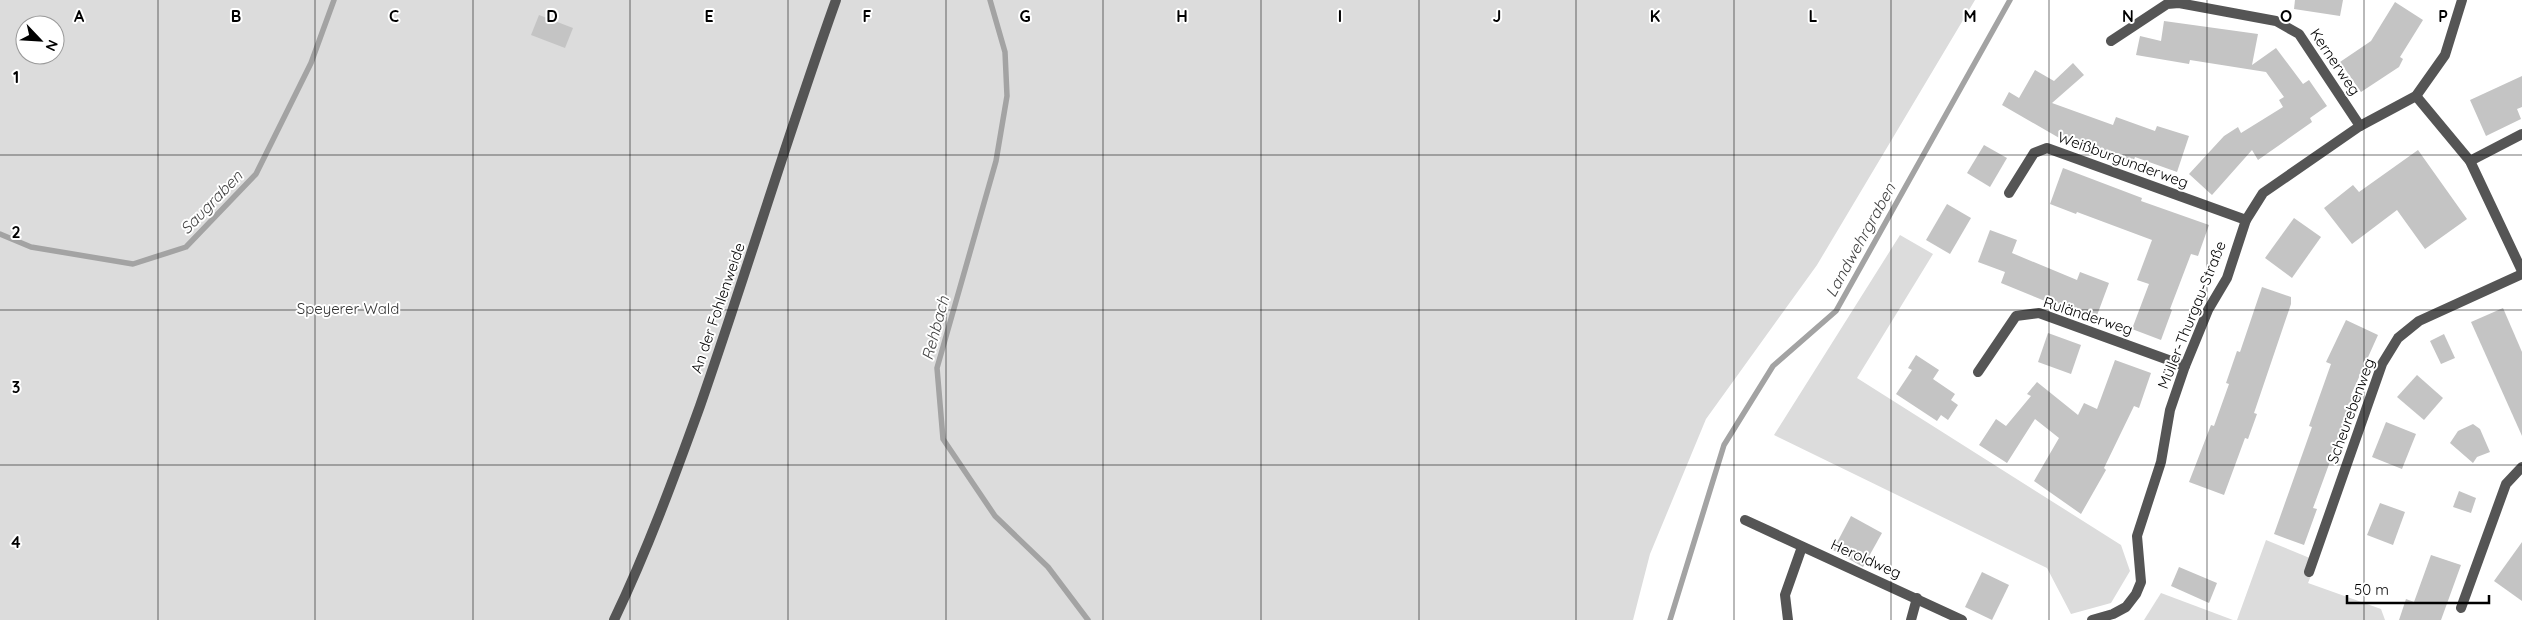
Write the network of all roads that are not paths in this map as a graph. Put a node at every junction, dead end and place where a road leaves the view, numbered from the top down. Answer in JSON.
{"nodes":[{"id":1,"x":836,"y":0,"type":"edge"},
{"id":2,"x":2462,"y":0,"type":"edge"},
{"id":3,"x":2111,"y":41,"type":"dead end"},
{"id":4,"x":2416,"y":96,"type":"junction"},
{"id":5,"x":2360,"y":126,"type":"junction"},
{"id":6,"x":2522,"y":134,"type":"edge"},
{"id":7,"x":2470,"y":161,"type":"junction"},
{"id":8,"x":2009,"y":193,"type":"dead end"},
{"id":9,"x":2246,"y":220,"type":"junction"},
{"id":10,"x":2522,"y":273,"type":"edge"},
{"id":11,"x":2184,"y":366,"type":"junction"},
{"id":12,"x":1978,"y":372,"type":"dead end"},
{"id":13,"x":2522,"y":467,"type":"edge"},
{"id":14,"x":1745,"y":520,"type":"dead end"},
{"id":15,"x":1802,"y":547,"type":"junction"},
{"id":16,"x":2309,"y":572,"type":"dead end"},
{"id":17,"x":1917,"y":598,"type":"junction"},
{"id":18,"x":2461,"y":608,"type":"dead end"},
{"id":19,"x":614,"y":620,"type":"edge"},
{"id":20,"x":1788,"y":620,"type":"edge"},
{"id":21,"x":1910,"y":620,"type":"edge"},
{"id":22,"x":1962,"y":620,"type":"edge"},
{"id":23,"x":2092,"y":620,"type":"edge"}],
"edges":[{"from":1,"to":19,"type":"street","name":"An der Fohlenweide"},
{"from":2,"to":4,"type":"street","name":"Müller-Thurgau-Straße"},
{"from":3,"to":5,"type":"street","name":"Kernerweg"},
{"from":4,"to":5,"type":"street","name":"Müller-Thurgau-Straße"},
{"from":4,"to":7,"type":"street"},
{"from":5,"to":9,"type":"street","name":"Müller-Thurgau-Straße"},
{"from":6,"to":7,"type":"street"},
{"from":7,"to":10,"type":"street"},
{"from":8,"to":9,"type":"street","name":"Weißburgunderweg"},
{"from":9,"to":11,"type":"street","name":"Müller-Thurgau-Straße"},
{"from":10,"to":16,"type":"street","name":"Scheurebenweg"},
{"from":11,"to":12,"type":"street","name":"Ruländerweg"},
{"from":11,"to":23,"type":"street","name":"Müller-Thurgau-Straße"},
{"from":13,"to":18,"type":"street"},
{"from":14,"to":15,"type":"street","name":"Heroldweg"},
{"from":15,"to":17,"type":"street","name":"Heroldweg"},
{"from":15,"to":20,"type":"street"},
{"from":17,"to":21,"type":"street"},
{"from":17,"to":22,"type":"street","name":"Heroldweg"}]}
